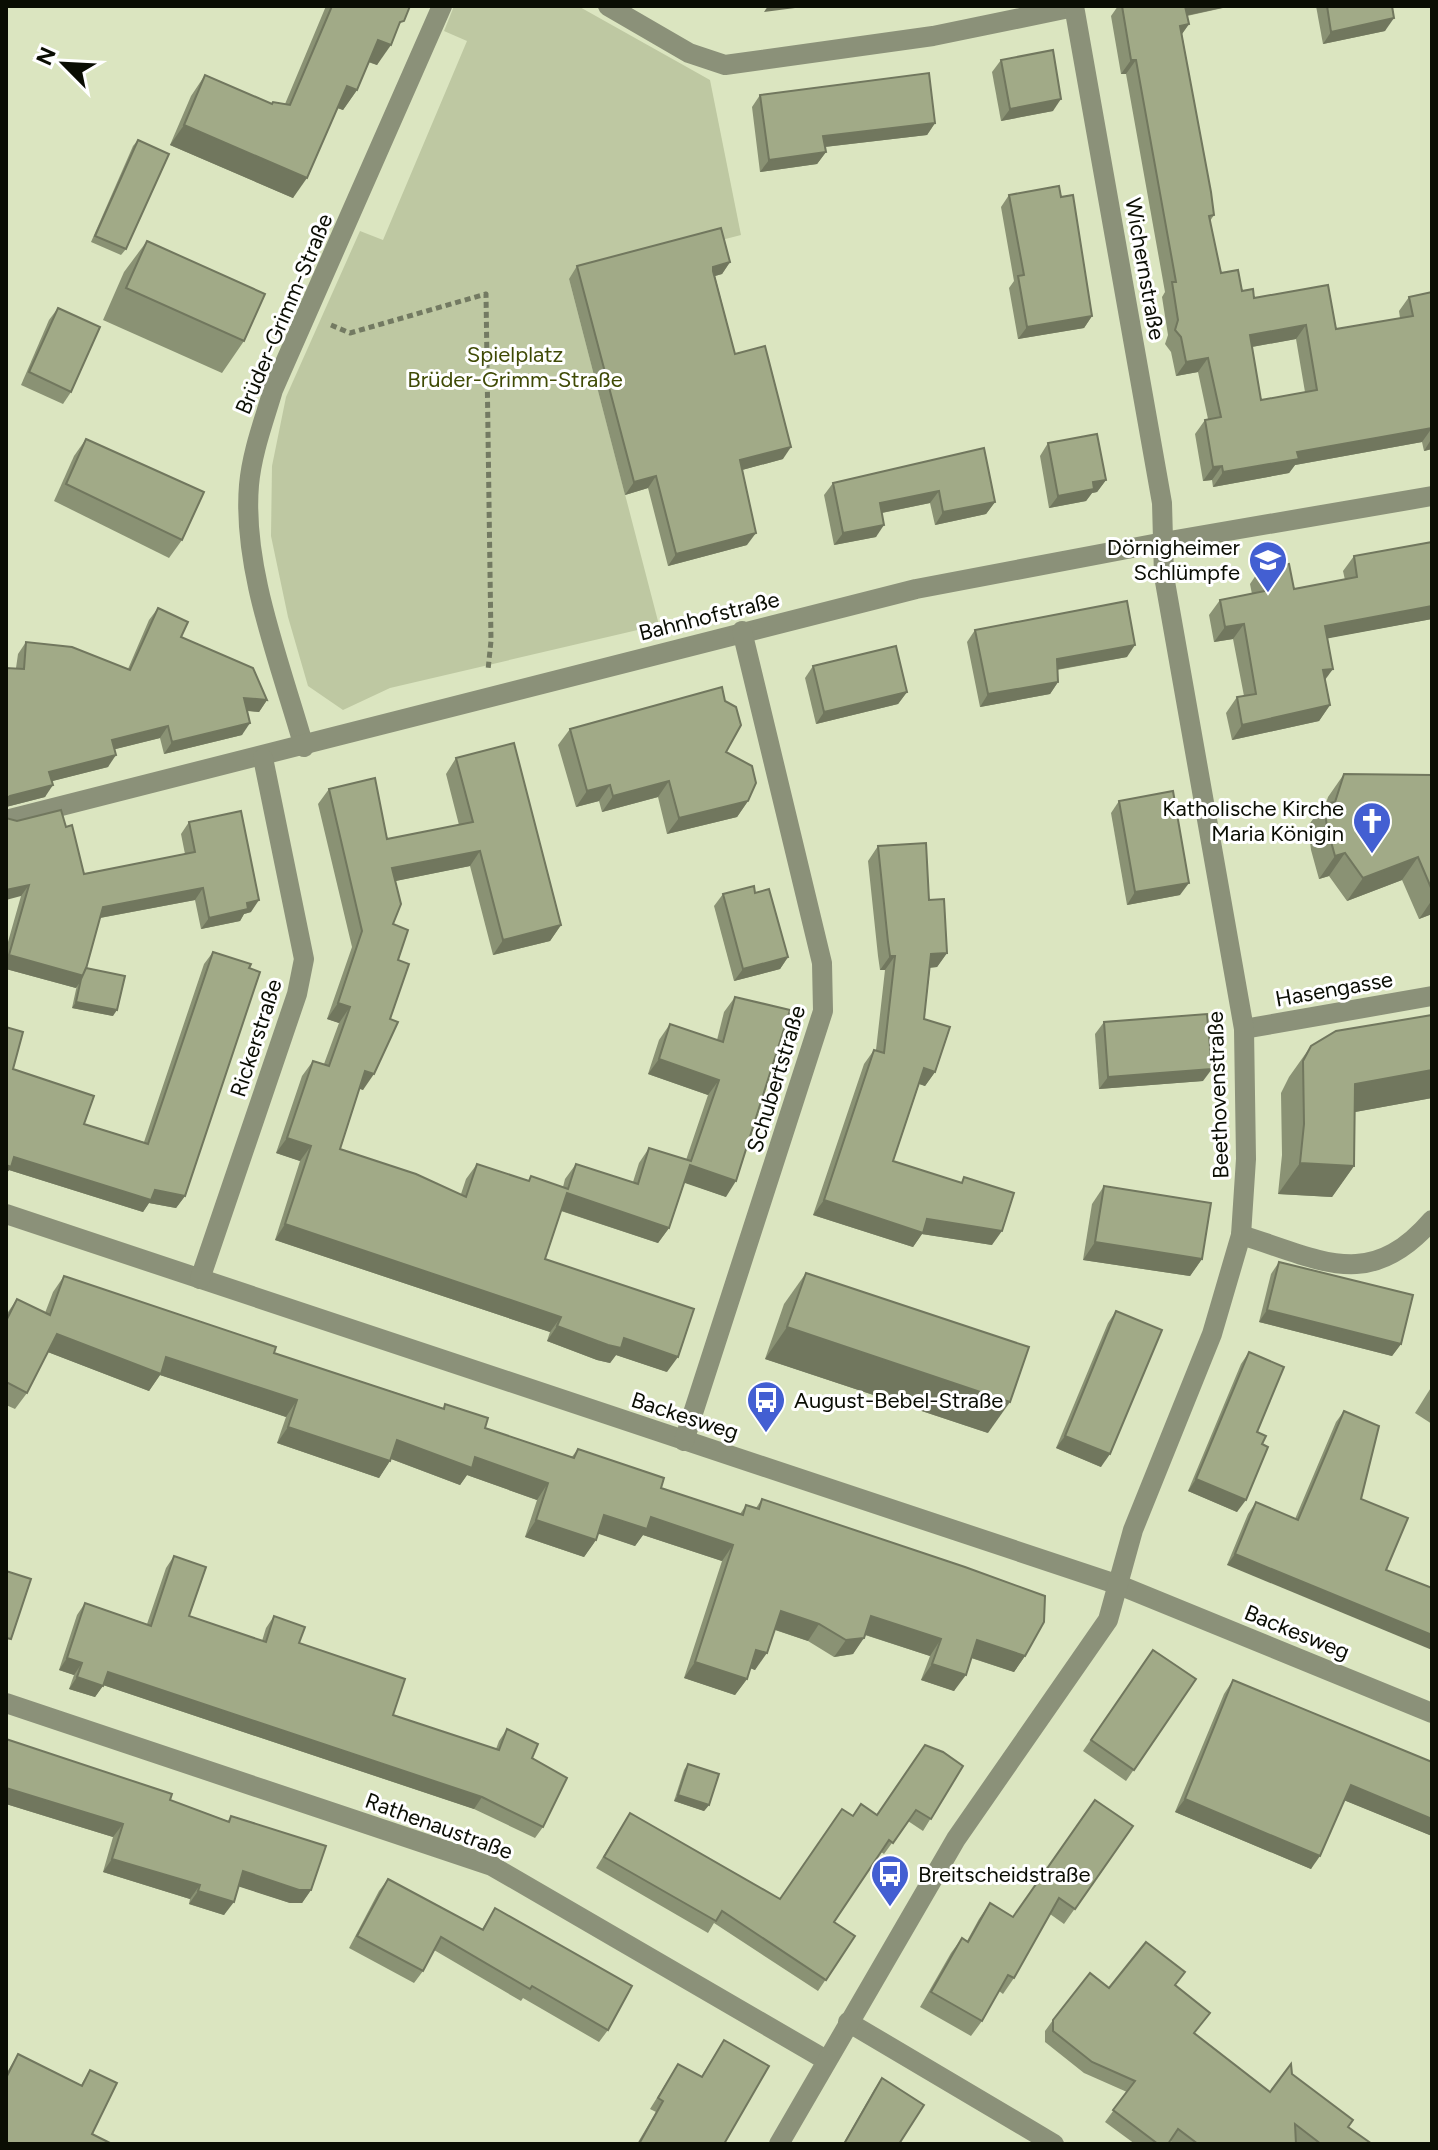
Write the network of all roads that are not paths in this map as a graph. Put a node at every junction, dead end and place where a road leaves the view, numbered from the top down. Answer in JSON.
{"nodes":[{"id":1,"x":442,"y":6,"type":"edge"},
{"id":2,"x":608,"y":6,"type":"edge"},
{"id":3,"x":1074,"y":7,"type":"edge"},
{"id":4,"x":1432,"y":496,"type":"edge"},
{"id":5,"x":1164,"y":542,"type":"junction"},
{"id":6,"x":742,"y":631,"type":"junction"},
{"id":7,"x":304,"y":747,"type":"junction"},
{"id":8,"x":263,"y":758,"type":"junction"},
{"id":9,"x":6,"y":820,"type":"edge"},
{"id":10,"x":1432,"y":996,"type":"edge"},
{"id":11,"x":1244,"y":1029,"type":"junction"},
{"id":12,"x":6,"y":1214,"type":"edge"},
{"id":13,"x":1432,"y":1220,"type":"edge"},
{"id":14,"x":1241,"y":1235,"type":"junction"},
{"id":15,"x":200,"y":1279,"type":"junction"},
{"id":16,"x":684,"y":1441,"type":"junction"},
{"id":17,"x":1119,"y":1585,"type":"junction"},
{"id":18,"x":6,"y":1703,"type":"edge"},
{"id":19,"x":1432,"y":1713,"type":"edge"},
{"id":20,"x":848,"y":2022,"type":"junction"},
{"id":21,"x":826,"y":2060,"type":"junction"},
{"id":22,"x":779,"y":2144,"type":"edge"},
{"id":23,"x":1054,"y":2144,"type":"edge"}],
"edges":[{"from":1,"to":7,"type":"street","name":"Brüder-Grimm-Straße"},
{"from":2,"to":3,"type":"street"},
{"from":3,"to":5,"type":"street","name":"Wichernstraße"},
{"from":4,"to":5,"type":"street","name":"Bahnhofstraße"},
{"from":5,"to":6,"type":"street","name":"Bahnhofstraße"},
{"from":5,"to":11,"type":"street","name":"Beethovenstraße"},
{"from":6,"to":7,"type":"street","name":"Bahnhofstraße"},
{"from":6,"to":16,"type":"street","name":"Schubertstraße"},
{"from":7,"to":8,"type":"street","name":"Bahnhofstraße"},
{"from":8,"to":9,"type":"street","name":"Bahnhofstraße"},
{"from":8,"to":15,"type":"street","name":"Rickerstraße"},
{"from":10,"to":11,"type":"street","name":"Hasengasse"},
{"from":11,"to":14,"type":"street","name":"Beethovenstraße"},
{"from":12,"to":15,"type":"street","name":"Backesweg"},
{"from":13,"to":14,"type":"street"},
{"from":14,"to":17,"type":"street","name":"Beethovenstraße"},
{"from":15,"to":16,"type":"street","name":"Backesweg"},
{"from":16,"to":17,"type":"street","name":"Backesweg"},
{"from":17,"to":19,"type":"street","name":"Backesweg"},
{"from":17,"to":20,"type":"street"},
{"from":18,"to":21,"type":"street","name":"Rathenaustraße"},
{"from":20,"to":21,"type":"street"},
{"from":20,"to":23,"type":"street"},
{"from":21,"to":22,"type":"street"}]}
